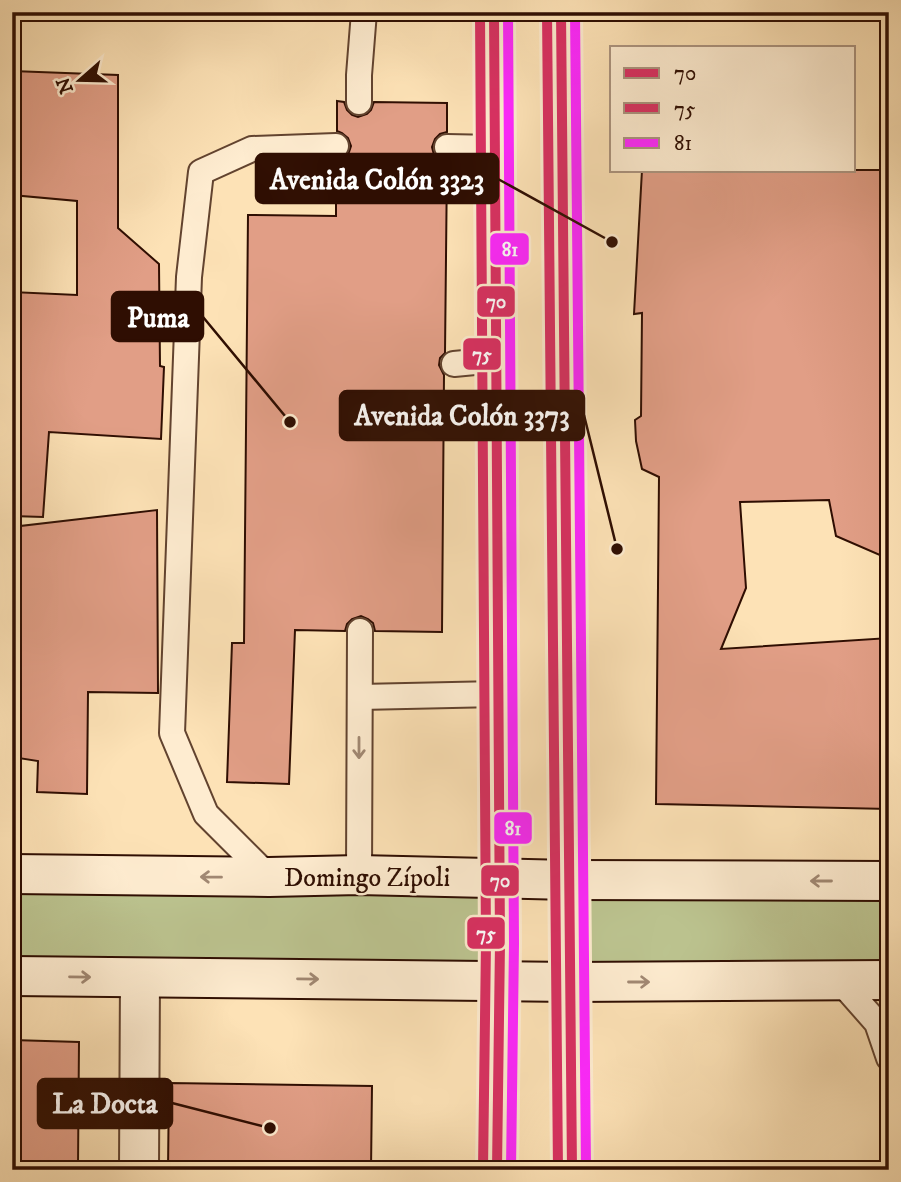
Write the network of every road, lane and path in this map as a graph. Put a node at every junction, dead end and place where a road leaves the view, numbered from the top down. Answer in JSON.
{"nodes":[{"id":1,"x":364,"y":12,"type":"edge"},
{"id":2,"x":494,"y":12,"type":"edge"},
{"id":3,"x":561,"y":12,"type":"edge"},
{"id":4,"x":359,"y":102,"type":"dead end"},
{"id":5,"x":337,"y":146,"type":"dead end"},
{"id":6,"x":447,"y":147,"type":"dead end"},
{"id":7,"x":495,"y":148,"type":"junction"},
{"id":8,"x":496,"y":360,"type":"junction"},
{"id":9,"x":454,"y":365,"type":"dead end"},
{"id":10,"x":360,"y":631,"type":"dead end"},
{"id":11,"x":498,"y":694,"type":"junction"},
{"id":12,"x":359,"y":697,"type":"junction"},
{"id":13,"x":12,"y":874,"type":"edge"},
{"id":14,"x":359,"y":875,"type":"junction"},
{"id":15,"x":269,"y":877,"type":"junction"},
{"id":16,"x":499,"y":880,"type":"junction"},
{"id":17,"x":569,"y":880,"type":"junction"},
{"id":18,"x":889,"y":881,"type":"edge"},
{"id":19,"x":12,"y":976,"type":"edge"},
{"id":20,"x":140,"y":978,"type":"junction"},
{"id":21,"x":889,"y":980,"type":"edge"},
{"id":22,"x":499,"y":981,"type":"junction"},
{"id":23,"x":840,"y":981,"type":"junction"},
{"id":24,"x":571,"y":982,"type":"junction"},
{"id":25,"x":889,"y":1058,"type":"edge"},
{"id":26,"x":139,"y":1170,"type":"edge"},
{"id":27,"x":497,"y":1170,"type":"edge"},
{"id":28,"x":572,"y":1170,"type":"edge"}],
"edges":[{"from":1,"to":4,"type":"lane"},
{"from":2,"to":7,"type":"main road"},
{"from":3,"to":17,"type":"main road"},
{"from":5,"to":15,"type":"lane"},
{"from":6,"to":7,"type":"lane"},
{"from":7,"to":8,"type":"main road"},
{"from":8,"to":9,"type":"lane"},
{"from":8,"to":11,"type":"main road"},
{"from":10,"to":12,"type":"lane"},
{"from":11,"to":12,"type":"lane"},
{"from":11,"to":16,"type":"main road"},
{"from":12,"to":14,"type":"lane","one_way":true},
{"from":15,"to":13,"type":"main road","name":"Domingo Zípoli","one_way":true},
{"from":14,"to":15,"type":"main road","name":"Domingo Zípoli"},
{"from":14,"to":16,"type":"main road","name":"Domingo Zípoli"},
{"from":16,"to":17,"type":"main road","name":"Domingo Zípoli"},
{"from":16,"to":22,"type":"main road"},
{"from":18,"to":17,"type":"main road","name":"Domingo Zípoli","one_way":true},
{"from":17,"to":24,"type":"main road"},
{"from":19,"to":20,"type":"main road","one_way":true},
{"from":20,"to":22,"type":"main road","one_way":true},
{"from":20,"to":26,"type":"main road"},
{"from":21,"to":23,"type":"main road"},
{"from":22,"to":24,"type":"main road"},
{"from":22,"to":27,"type":"main road"},
{"from":24,"to":23,"type":"main road","one_way":true},
{"from":23,"to":25,"type":"lane"},
{"from":24,"to":28,"type":"main road"}]}
